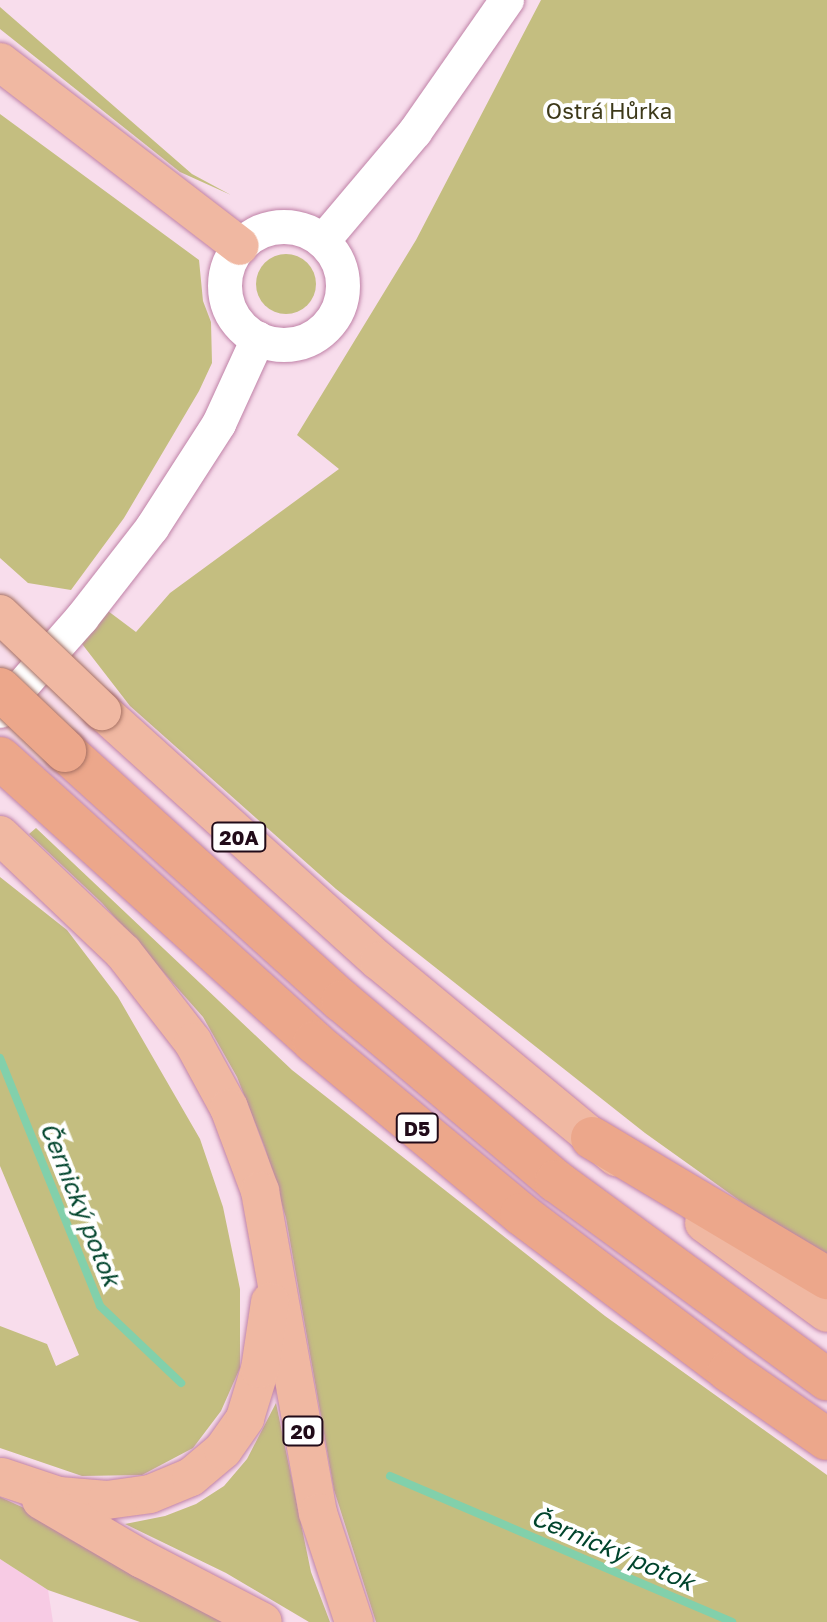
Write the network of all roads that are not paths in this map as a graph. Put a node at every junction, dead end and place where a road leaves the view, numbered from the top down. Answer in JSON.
{"nodes":[{"id":1,"x":507,"y":0,"type":"edge"},
{"id":2,"x":0,"y":62,"type":"edge"},
{"id":3,"x":323,"y":241,"type":"junction"},
{"id":4,"x":240,"y":246,"type":"junction"},
{"id":5,"x":258,"y":339,"type":"junction"},
{"id":6,"x":0,"y":614,"type":"edge"},
{"id":7,"x":0,"y":689,"type":"edge"},
{"id":8,"x":0,"y":711,"type":"edge"},
{"id":9,"x":0,"y":758,"type":"edge"},
{"id":10,"x":0,"y":835,"type":"edge"},
{"id":11,"x":592,"y":1138,"type":"junction"},
{"id":12,"x":271,"y":1235,"type":"junction"},
{"id":13,"x":827,"y":1278,"type":"edge"},
{"id":14,"x":827,"y":1313,"type":"edge"},
{"id":15,"x":827,"y":1379,"type":"edge"},
{"id":16,"x":827,"y":1439,"type":"edge"},
{"id":17,"x":1,"y":1477,"type":"edge"},
{"id":18,"x":263,"y":1622,"type":"edge"},
{"id":19,"x":354,"y":1622,"type":"edge"}],
"edges":[{"from":1,"to":3,"type":"main road"},
{"from":2,"to":4,"type":"highway"},
{"from":3,"to":4,"type":"main road"},
{"from":3,"to":5,"type":"main road"},
{"from":4,"to":5,"type":"main road"},
{"from":5,"to":8,"type":"main road"},
{"from":6,"to":11,"type":"highway","number":"20A","bridge":true},
{"from":7,"to":15,"type":"highway","number":"D5","bridge":true},
{"from":9,"to":16,"type":"highway","number":"D5"},
{"from":10,"to":12,"type":"highway","number":"20"},
{"from":11,"to":13,"type":"highway"},
{"from":11,"to":14,"type":"highway","number":"20A"},
{"from":12,"to":17,"type":"highway"},
{"from":12,"to":19,"type":"highway","number":"20"},
{"from":17,"to":18,"type":"highway"}]}
